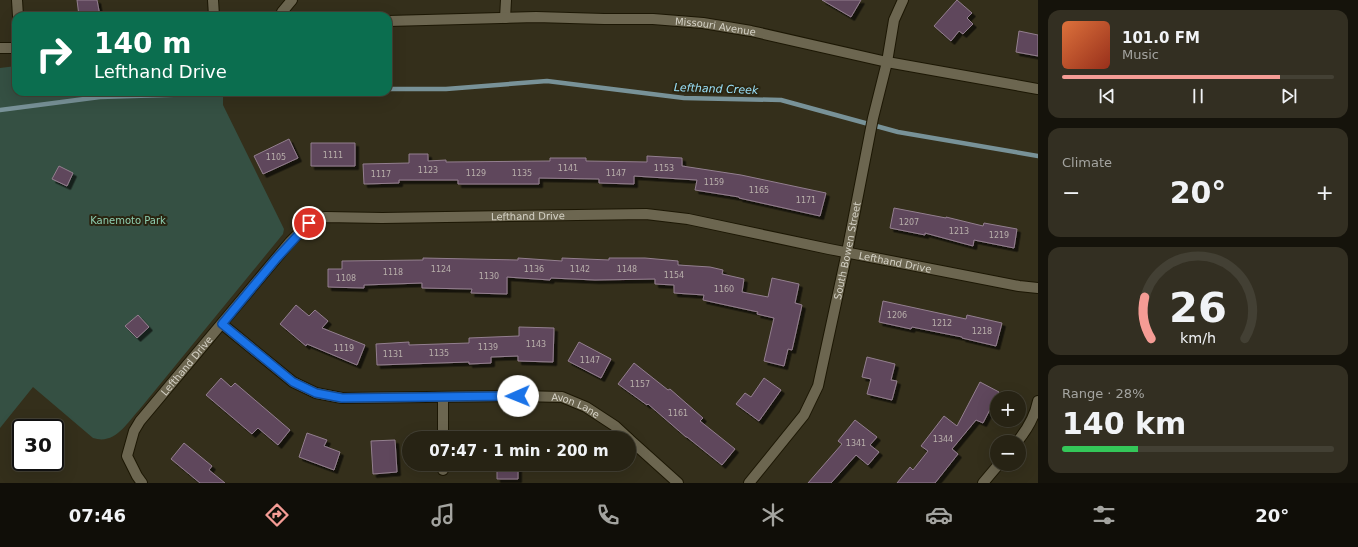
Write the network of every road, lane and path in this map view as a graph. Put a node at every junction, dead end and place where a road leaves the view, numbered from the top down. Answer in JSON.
{"nodes":[{"id":1,"x":17,"y":0,"type":"edge"},
{"id":2,"x":214,"y":0,"type":"edge"},
{"id":3,"x":292,"y":0,"type":"edge"},
{"id":4,"x":506,"y":0,"type":"edge"},
{"id":5,"x":903,"y":0,"type":"edge"},
{"id":6,"x":18,"y":12,"type":"edge"},
{"id":7,"x":214,"y":12,"type":"edge"},
{"id":8,"x":282,"y":12,"type":"edge"},
{"id":9,"x":505,"y":18,"type":"junction"},
{"id":10,"x":392,"y":21,"type":"edge"},
{"id":11,"x":0,"y":48,"type":"edge"},
{"id":12,"x":12,"y":48,"type":"edge"},
{"id":13,"x":887,"y":62,"type":"junction"},
{"id":14,"x":1038,"y":89,"type":"edge"},
{"id":15,"x":847,"y":252,"type":"junction"},
{"id":16,"x":1038,"y":288,"type":"edge"},
{"id":17,"x":222,"y":324,"type":"junction"},
{"id":18,"x":443,"y":397,"type":"junction"},
{"id":19,"x":1038,"y":401,"type":"edge"},
{"id":20,"x":443,"y":431,"type":"edge"},
{"id":21,"x":621,"y":431,"type":"edge"},
{"id":22,"x":1022,"y":435,"type":"edge"},
{"id":23,"x":636,"y":444,"type":"edge"},
{"id":24,"x":993,"y":471,"type":"edge"},
{"id":25,"x":142,"y":483,"type":"edge"},
{"id":26,"x":678,"y":483,"type":"edge"},
{"id":27,"x":749,"y":483,"type":"edge"},
{"id":28,"x":983,"y":483,"type":"edge"}],
"edges":[{"from":1,"to":6,"type":"street"},
{"from":2,"to":7,"type":"street"},
{"from":3,"to":8,"type":"street"},
{"from":4,"to":9,"type":"street"},
{"from":5,"to":13,"type":"street","name":"South Bowen Street"},
{"from":9,"to":10,"type":"street","name":"Missouri Avenue"},
{"from":9,"to":13,"type":"street","name":"Missouri Avenue"},
{"from":11,"to":12,"type":"street"},
{"from":13,"to":14,"type":"street","name":"Missouri Avenue"},
{"from":13,"to":15,"type":"street","name":"South Bowen Street"},
{"from":15,"to":16,"type":"street","name":"Lefthand Drive"},
{"from":15,"to":17,"type":"street","name":"Lefthand Drive"},
{"from":15,"to":27,"type":"street","name":"South Bowen Street"},
{"from":17,"to":18,"type":"street","name":"Avon Lane"},
{"from":17,"to":25,"type":"street","name":"Lefthand Drive"},
{"from":18,"to":20,"type":"street"},
{"from":18,"to":21,"type":"street","name":"Avon Lane"},
{"from":19,"to":22,"type":"street"},
{"from":23,"to":26,"type":"street","name":"Avon Lane"},
{"from":24,"to":28,"type":"street"}]}
